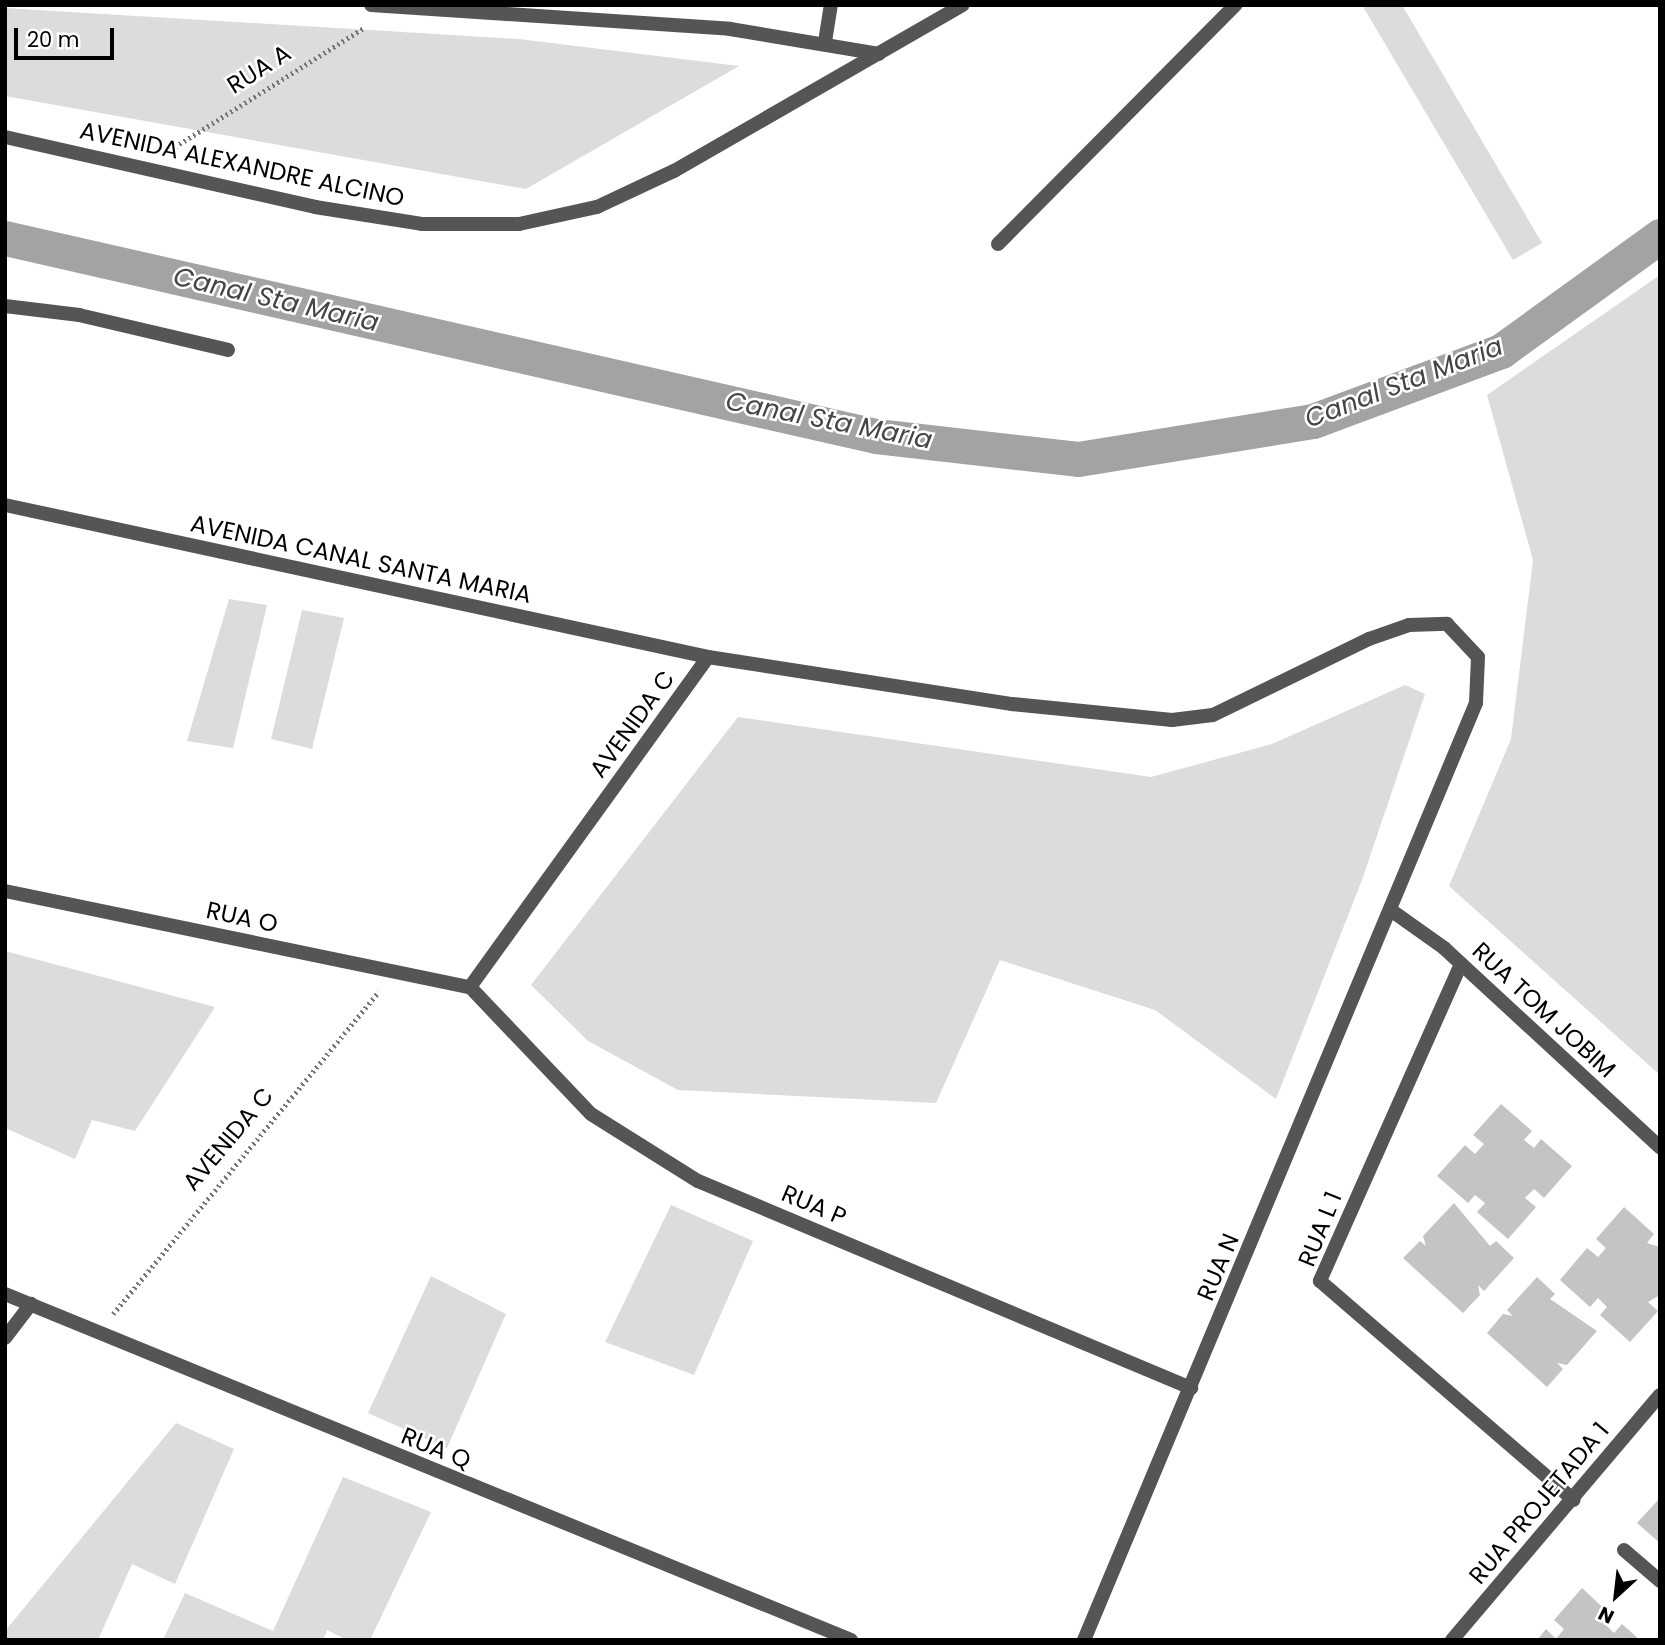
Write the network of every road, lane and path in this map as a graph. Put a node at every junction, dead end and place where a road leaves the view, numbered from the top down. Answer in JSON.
{"nodes":[{"id":1,"x":371,"y":5,"type":"edge"},
{"id":2,"x":831,"y":5,"type":"edge"},
{"id":3,"x":963,"y":5,"type":"edge"},
{"id":4,"x":1235,"y":5,"type":"edge"},
{"id":5,"x":398,"y":7,"type":"edge"},
{"id":6,"x":825,"y":42,"type":"junction"},
{"id":7,"x":879,"y":54,"type":"junction"},
{"id":8,"x":5,"y":137,"type":"edge"},
{"id":9,"x":142,"y":167,"type":"junction"},
{"id":10,"x":998,"y":244,"type":"dead end"},
{"id":11,"x":5,"y":306,"type":"edge"},
{"id":12,"x":228,"y":350,"type":"dead end"},
{"id":13,"x":5,"y":505,"type":"edge"},
{"id":14,"x":708,"y":657,"type":"junction"},
{"id":15,"x":5,"y":891,"type":"edge"},
{"id":16,"x":1392,"y":911,"type":"junction"},
{"id":17,"x":1461,"y":964,"type":"junction"},
{"id":18,"x":395,"y":972,"type":"junction"},
{"id":19,"x":470,"y":988,"type":"junction"},
{"id":20,"x":1660,"y":1147,"type":"edge"},
{"id":21,"x":5,"y":1294,"type":"edge"},
{"id":22,"x":31,"y":1304,"type":"junction"},
{"id":23,"x":96,"y":1334,"type":"junction"},
{"id":24,"x":5,"y":1338,"type":"edge"},
{"id":25,"x":1191,"y":1388,"type":"junction"},
{"id":26,"x":1660,"y":1395,"type":"edge"},
{"id":27,"x":1574,"y":1500,"type":"junction"},
{"id":28,"x":1624,"y":1550,"type":"dead end"},
{"id":29,"x":1660,"y":1581,"type":"edge"},
{"id":30,"x":851,"y":1640,"type":"edge"},
{"id":31,"x":1084,"y":1640,"type":"edge"},
{"id":32,"x":1452,"y":1640,"type":"edge"}],
"edges":[{"from":1,"to":5,"type":"street"},
{"from":2,"to":6,"type":"street"},
{"from":3,"to":7,"type":"street","name":"AVENIDA ALEXANDRE ALCINO"},
{"from":4,"to":10,"type":"street"},
{"from":5,"to":6,"type":"street"},
{"from":5,"to":9,"type":"path","name":"RUA A"},
{"from":6,"to":7,"type":"street"},
{"from":7,"to":9,"type":"street","name":"AVENIDA ALEXANDRE ALCINO"},
{"from":8,"to":9,"type":"street","name":"AVENIDA ALEXANDRE ALCINO"},
{"from":11,"to":12,"type":"street"},
{"from":13,"to":14,"type":"street","name":"AVENIDA CANAL SANTA MARIA"},
{"from":14,"to":16,"type":"street","name":"AVENIDA CANAL SANTA MARIA"},
{"from":14,"to":19,"type":"street","name":"AVENIDA C"},
{"from":15,"to":18,"type":"street","name":"RUA O"},
{"from":16,"to":17,"type":"street","name":"RUA TOM JOBIM"},
{"from":16,"to":25,"type":"street","name":"RUA N"},
{"from":17,"to":20,"type":"street","name":"RUA TOM JOBIM"},
{"from":17,"to":27,"type":"street","name":"RUA L 1"},
{"from":18,"to":19,"type":"street","name":"RUA O"},
{"from":18,"to":23,"type":"path","name":"AVENIDA C"},
{"from":19,"to":25,"type":"street","name":"RUA P"},
{"from":21,"to":22,"type":"street","name":"RUA Q"},
{"from":22,"to":23,"type":"street","name":"RUA Q"},
{"from":22,"to":24,"type":"street"},
{"from":23,"to":30,"type":"street","name":"RUA Q"},
{"from":25,"to":31,"type":"street","name":"RUA N"},
{"from":26,"to":27,"type":"street","name":"RUA PROJETADA 1"},
{"from":27,"to":32,"type":"street","name":"RUA PROJETADA 1"},
{"from":28,"to":29,"type":"street"}]}
